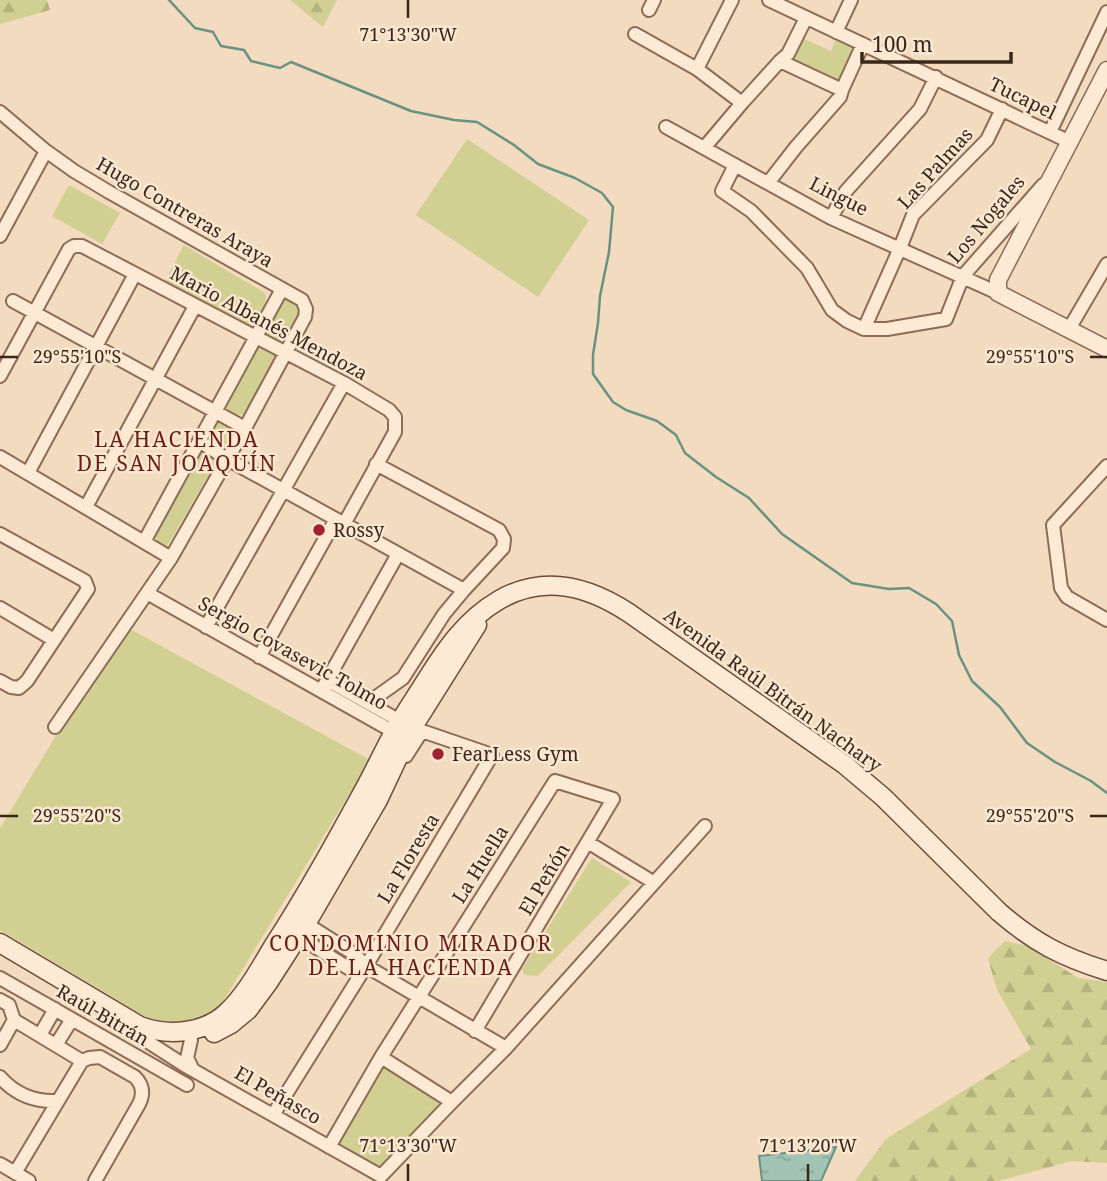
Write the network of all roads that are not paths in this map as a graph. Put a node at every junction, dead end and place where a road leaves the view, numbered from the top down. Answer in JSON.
{"nodes":[{"id":1,"x":732,"y":0,"type":"edge"},
{"id":2,"x":769,"y":0,"type":"edge"},
{"id":3,"x":851,"y":0,"type":"edge"},
{"id":4,"x":1107,"y":12,"type":"edge"},
{"id":5,"x":806,"y":18,"type":"junction"},
{"id":6,"x":836,"y":32,"type":"junction"},
{"id":7,"x":635,"y":34,"type":"dead end"},
{"id":8,"x":863,"y":44,"type":"junction"},
{"id":9,"x":780,"y":61,"type":"junction"},
{"id":10,"x":697,"y":69,"type":"junction"},
{"id":11,"x":1107,"y":70,"type":"edge"},
{"id":12,"x":936,"y":77,"type":"junction"},
{"id":13,"x":842,"y":90,"type":"junction"},
{"id":14,"x":742,"y":103,"type":"junction"},
{"id":15,"x":1002,"y":109,"type":"junction"},
{"id":16,"x":0,"y":112,"type":"edge"},
{"id":17,"x":666,"y":127,"type":"dead end"},
{"id":18,"x":1050,"y":132,"type":"junction"},
{"id":19,"x":1070,"y":142,"type":"junction"},
{"id":20,"x":704,"y":148,"type":"junction"},
{"id":21,"x":46,"y":151,"type":"junction"},
{"id":22,"x":736,"y":165,"type":"junction"},
{"id":23,"x":1054,"y":171,"type":"junction"},
{"id":24,"x":768,"y":183,"type":"junction"},
{"id":25,"x":831,"y":218,"type":"junction"},
{"id":26,"x":0,"y":236,"type":"edge"},
{"id":27,"x":900,"y":248,"type":"junction"},
{"id":28,"x":1107,"y":264,"type":"edge"},
{"id":29,"x":135,"y":274,"type":"junction"},
{"id":30,"x":963,"y":276,"type":"junction"},
{"id":31,"x":282,"y":289,"type":"junction"},
{"id":32,"x":998,"y":289,"type":"junction"},
{"id":33,"x":13,"y":301,"type":"dead end"},
{"id":34,"x":194,"y":306,"type":"junction"},
{"id":35,"x":35,"y":313,"type":"junction"},
{"id":36,"x":864,"y":329,"type":"junction"},
{"id":37,"x":1069,"y":329,"type":"junction"},
{"id":38,"x":256,"y":338,"type":"junction"},
{"id":39,"x":96,"y":347,"type":"junction"},
{"id":40,"x":1107,"y":349,"type":"edge"},
{"id":41,"x":285,"y":353,"type":"junction"},
{"id":42,"x":0,"y":376,"type":"edge"},
{"id":43,"x":155,"y":379,"type":"junction"},
{"id":44,"x":344,"y":383,"type":"junction"},
{"id":45,"x":215,"y":412,"type":"junction"},
{"id":46,"x":245,"y":428,"type":"junction"},
{"id":47,"x":199,"y":441,"type":"junction"},
{"id":48,"x":0,"y":457,"type":"edge"},
{"id":49,"x":228,"y":459,"type":"junction"},
{"id":50,"x":376,"y":464,"type":"junction"},
{"id":51,"x":1105,"y":468,"type":"edge"},
{"id":52,"x":28,"y":473,"type":"junction"},
{"id":53,"x":1107,"y":486,"type":"edge"},
{"id":54,"x":283,"y":490,"type":"junction"},
{"id":55,"x":86,"y":507,"type":"junction"},
{"id":56,"x":340,"y":522,"type":"junction"},
{"id":57,"x":0,"y":534,"type":"edge"},
{"id":58,"x":144,"y":542,"type":"junction"},
{"id":59,"x":398,"y":554,"type":"junction"},
{"id":60,"x":171,"y":558,"type":"junction"},
{"id":61,"x":464,"y":590,"type":"junction"},
{"id":62,"x":147,"y":593,"type":"junction"},
{"id":63,"x":0,"y":608,"type":"edge"},
{"id":64,"x":1107,"y":620,"type":"edge"},
{"id":65,"x":206,"y":627,"type":"junction"},
{"id":66,"x":54,"y":640,"type":"junction"},
{"id":67,"x":259,"y":657,"type":"junction"},
{"id":68,"x":0,"y":681,"type":"edge"},
{"id":69,"x":324,"y":686,"type":"junction"},
{"id":70,"x":368,"y":703,"type":"junction"},
{"id":71,"x":55,"y":727,"type":"dead end"},
{"id":72,"x":407,"y":728,"type":"junction"},
{"id":73,"x":555,"y":781,"type":"joint"},
{"id":74,"x":705,"y":826,"type":"dead end"},
{"id":75,"x":589,"y":843,"type":"junction"},
{"id":76,"x":653,"y":882,"type":"junction"},
{"id":77,"x":295,"y":926,"type":"junction"},
{"id":78,"x":0,"y":943,"type":"edge"},
{"id":79,"x":0,"y":956,"type":"edge"},
{"id":80,"x":366,"y":966,"type":"junction"},
{"id":81,"x":1107,"y":971,"type":"edge"},
{"id":82,"x":0,"y":978,"type":"edge"},
{"id":83,"x":418,"y":998,"type":"junction"},
{"id":84,"x":0,"y":1000,"type":"edge"},
{"id":85,"x":55,"y":1009,"type":"junction"},
{"id":86,"x":72,"y":1019,"type":"junction"},
{"id":87,"x":14,"y":1020,"type":"junction"},
{"id":88,"x":475,"y":1031,"type":"junction"},
{"id":89,"x":40,"y":1035,"type":"junction"},
{"id":90,"x":139,"y":1036,"type":"junction"},
{"id":91,"x":191,"y":1040,"type":"junction"},
{"id":92,"x":0,"y":1045,"type":"edge"},
{"id":93,"x":56,"y":1045,"type":"junction"},
{"id":94,"x":506,"y":1048,"type":"junction"},
{"id":95,"x":381,"y":1058,"type":"junction"},
{"id":96,"x":82,"y":1061,"type":"junction"},
{"id":97,"x":192,"y":1068,"type":"junction"},
{"id":98,"x":0,"y":1077,"type":"edge"},
{"id":99,"x":187,"y":1085,"type":"dead end"},
{"id":100,"x":57,"y":1101,"type":"junction"},
{"id":101,"x":452,"y":1102,"type":"junction"},
{"id":102,"x":273,"y":1115,"type":"junction"},
{"id":103,"x":330,"y":1147,"type":"junction"},
{"id":104,"x":0,"y":1164,"type":"edge"},
{"id":105,"x":15,"y":1172,"type":"junction"},
{"id":106,"x":29,"y":1181,"type":"edge"},
{"id":107,"x":94,"y":1181,"type":"edge"}],
"edges":[{"from":1,"to":10,"type":"street"},
{"from":2,"to":5,"type":"street","name":"Tucapel"},
{"from":3,"to":6,"type":"street"},
{"from":4,"to":18,"type":"street"},
{"from":5,"to":6,"type":"street","name":"Tucapel"},
{"from":5,"to":9,"type":"street"},
{"from":6,"to":8,"type":"street","name":"Tucapel"},
{"from":7,"to":10,"type":"street"},
{"from":8,"to":12,"type":"street","name":"Tucapel"},
{"from":8,"to":13,"type":"street"},
{"from":9,"to":13,"type":"street"},
{"from":9,"to":14,"type":"street"},
{"from":10,"to":14,"type":"street"},
{"from":11,"to":19,"type":"street","name":"Los Nogales"},
{"from":12,"to":15,"type":"street","name":"Tucapel"},
{"from":12,"to":25,"type":"street"},
{"from":13,"to":24,"type":"street"},
{"from":14,"to":20,"type":"street"},
{"from":15,"to":18,"type":"street","name":"Tucapel"},
{"from":15,"to":27,"type":"street","name":"Las Palmas"},
{"from":16,"to":21,"type":"street","name":"Hugo Contreras Araya"},
{"from":17,"to":20,"type":"street","name":"Lingue"},
{"from":18,"to":19,"type":"street","name":"Tucapel"},
{"from":19,"to":23,"type":"street","name":"Los Nogales"},
{"from":20,"to":22,"type":"street","name":"Lingue"},
{"from":21,"to":26,"type":"street"},
{"from":21,"to":31,"type":"street","name":"Hugo Contreras Araya"},
{"from":22,"to":24,"type":"street","name":"Lingue"},
{"from":22,"to":36,"type":"street"},
{"from":23,"to":30,"type":"street","name":"Los Nogales"},
{"from":23,"to":32,"type":"street","name":"Los Nogales"},
{"from":24,"to":25,"type":"street","name":"Lingue"},
{"from":25,"to":27,"type":"street","name":"Lingue"},
{"from":27,"to":30,"type":"street","name":"Lingue"},
{"from":27,"to":36,"type":"street","name":"Las Palmas"},
{"from":28,"to":37,"type":"street"},
{"from":29,"to":34,"type":"street","name":"Mario Albanés Mendoza"},
{"from":29,"to":35,"type":"street","name":"Mario Albanés Mendoza"},
{"from":29,"to":39,"type":"street"},
{"from":30,"to":32,"type":"street","name":"Lingue"},
{"from":30,"to":36,"type":"street","name":"Los Nogales"},
{"from":31,"to":38,"type":"street","name":"Hugo Contreras Araya"},
{"from":31,"to":41,"type":"street"},
{"from":32,"to":37,"type":"street","name":"Lingue"},
{"from":33,"to":35,"type":"street"},
{"from":34,"to":38,"type":"street","name":"Mario Albanés Mendoza"},
{"from":34,"to":43,"type":"street"},
{"from":35,"to":39,"type":"street"},
{"from":35,"to":42,"type":"street"},
{"from":37,"to":40,"type":"street","name":"Lingue"},
{"from":38,"to":41,"type":"street","name":"Mario Albanés Mendoza"},
{"from":38,"to":45,"type":"street","name":"Hugo Contreras Araya"},
{"from":39,"to":43,"type":"street"},
{"from":39,"to":52,"type":"street"},
{"from":41,"to":44,"type":"street","name":"Mario Albanés Mendoza"},
{"from":41,"to":46,"type":"street"},
{"from":43,"to":45,"type":"street"},
{"from":43,"to":55,"type":"street"},
{"from":44,"to":50,"type":"street","name":"Mario Albanés Mendoza"},
{"from":44,"to":54,"type":"street"},
{"from":45,"to":46,"type":"street"},
{"from":45,"to":47,"type":"street","name":"Hugo Contreras Araya"},
{"from":46,"to":49,"type":"street"},
{"from":47,"to":49,"type":"street"},
{"from":47,"to":58,"type":"street","name":"Hugo Contreras Araya"},
{"from":48,"to":52,"type":"street"},
{"from":49,"to":54,"type":"street"},
{"from":49,"to":60,"type":"street"},
{"from":50,"to":56,"type":"street","name":"Mario Albanés Mendoza"},
{"from":50,"to":61,"type":"street"},
{"from":51,"to":53,"type":"street"},
{"from":51,"to":64,"type":"street"},
{"from":52,"to":55,"type":"street"},
{"from":54,"to":56,"type":"street"},
{"from":54,"to":65,"type":"street"},
{"from":55,"to":58,"type":"street"},
{"from":56,"to":59,"type":"street"},
{"from":56,"to":67,"type":"street","name":"Mario Albanés Mendoza"},
{"from":57,"to":66,"type":"street"},
{"from":58,"to":60,"type":"street"},
{"from":59,"to":61,"type":"street"},
{"from":59,"to":69,"type":"street"},
{"from":60,"to":62,"type":"street"},
{"from":61,"to":70,"type":"street"},
{"from":62,"to":65,"type":"street","name":"Sergio Covasevic Tolmo"},
{"from":62,"to":71,"type":"street"},
{"from":63,"to":66,"type":"street"},
{"from":65,"to":67,"type":"street","name":"Sergio Covasevic Tolmo"},
{"from":66,"to":68,"type":"street"},
{"from":67,"to":69,"type":"street","name":"Sergio Covasevic Tolmo"},
{"from":69,"to":70,"type":"street","name":"Sergio Covasevic Tolmo"},
{"from":69,"to":72,"type":"street","name":"Sergio Covasevic Tolmo"},
{"from":70,"to":72,"type":"street","name":"Sergio Covasevic Tolmo"},
{"from":72,"to":77,"type":"main road","name":"Avenida Raúl Bitrán Nachary"},
{"from":72,"to":77,"type":"main road","name":"Avenida Raúl Bitrán Nachary"},
{"from":72,"to":80,"type":"street","name":"La Floresta"},
{"from":72,"to":81,"type":"main road","name":"Avenida Raúl Bitrán Nachary"},
{"from":73,"to":75,"type":"street","name":"El Peñón"},
{"from":73,"to":83,"type":"street","name":"La Huella"},
{"from":74,"to":76,"type":"street"},
{"from":75,"to":76,"type":"street"},
{"from":75,"to":88,"type":"street","name":"El Peñón"},
{"from":76,"to":94,"type":"street"},
{"from":77,"to":78,"type":"main road","name":"Avenida Raúl Bitrán Nachary"},
{"from":77,"to":80,"type":"street"},
{"from":77,"to":91,"type":"main road","name":"Avenida Raúl Bitrán Nachary"},
{"from":79,"to":90,"type":"main road","name":"Avenida Raúl Bitrán Nachary"},
{"from":80,"to":83,"type":"street"},
{"from":80,"to":102,"type":"street","name":"La Floresta"},
{"from":82,"to":85,"type":"street","name":"Raúl Bitrán"},
{"from":83,"to":88,"type":"street"},
{"from":83,"to":95,"type":"street","name":"La Huella"},
{"from":84,"to":87,"type":"street"},
{"from":85,"to":86,"type":"street","name":"Raúl Bitrán"},
{"from":85,"to":89,"type":"street"},
{"from":86,"to":93,"type":"street"},
{"from":86,"to":99,"type":"street","name":"Raúl Bitrán"},
{"from":87,"to":89,"type":"street"},
{"from":87,"to":92,"type":"street"},
{"from":88,"to":94,"type":"street"},
{"from":89,"to":93,"type":"street"},
{"from":90,"to":91,"type":"main road","name":"Avenida Raúl Bitrán Nachary"},
{"from":90,"to":97,"type":"street","name":"El Peñasco"},
{"from":91,"to":97,"type":"street"},
{"from":93,"to":96,"type":"street"},
{"from":94,"to":101,"type":"street"},
{"from":95,"to":101,"type":"street"},
{"from":95,"to":103,"type":"street","name":"La Huella"},
{"from":96,"to":100,"type":"street"},
{"from":96,"to":107,"type":"street"},
{"from":97,"to":102,"type":"street","name":"El Peñasco"},
{"from":98,"to":100,"type":"street"},
{"from":100,"to":105,"type":"street"},
{"from":101,"to":103,"type":"street","name":"El Peñasco"},
{"from":102,"to":103,"type":"street","name":"El Peñasco"},
{"from":104,"to":105,"type":"street"},
{"from":105,"to":106,"type":"street"}]}
